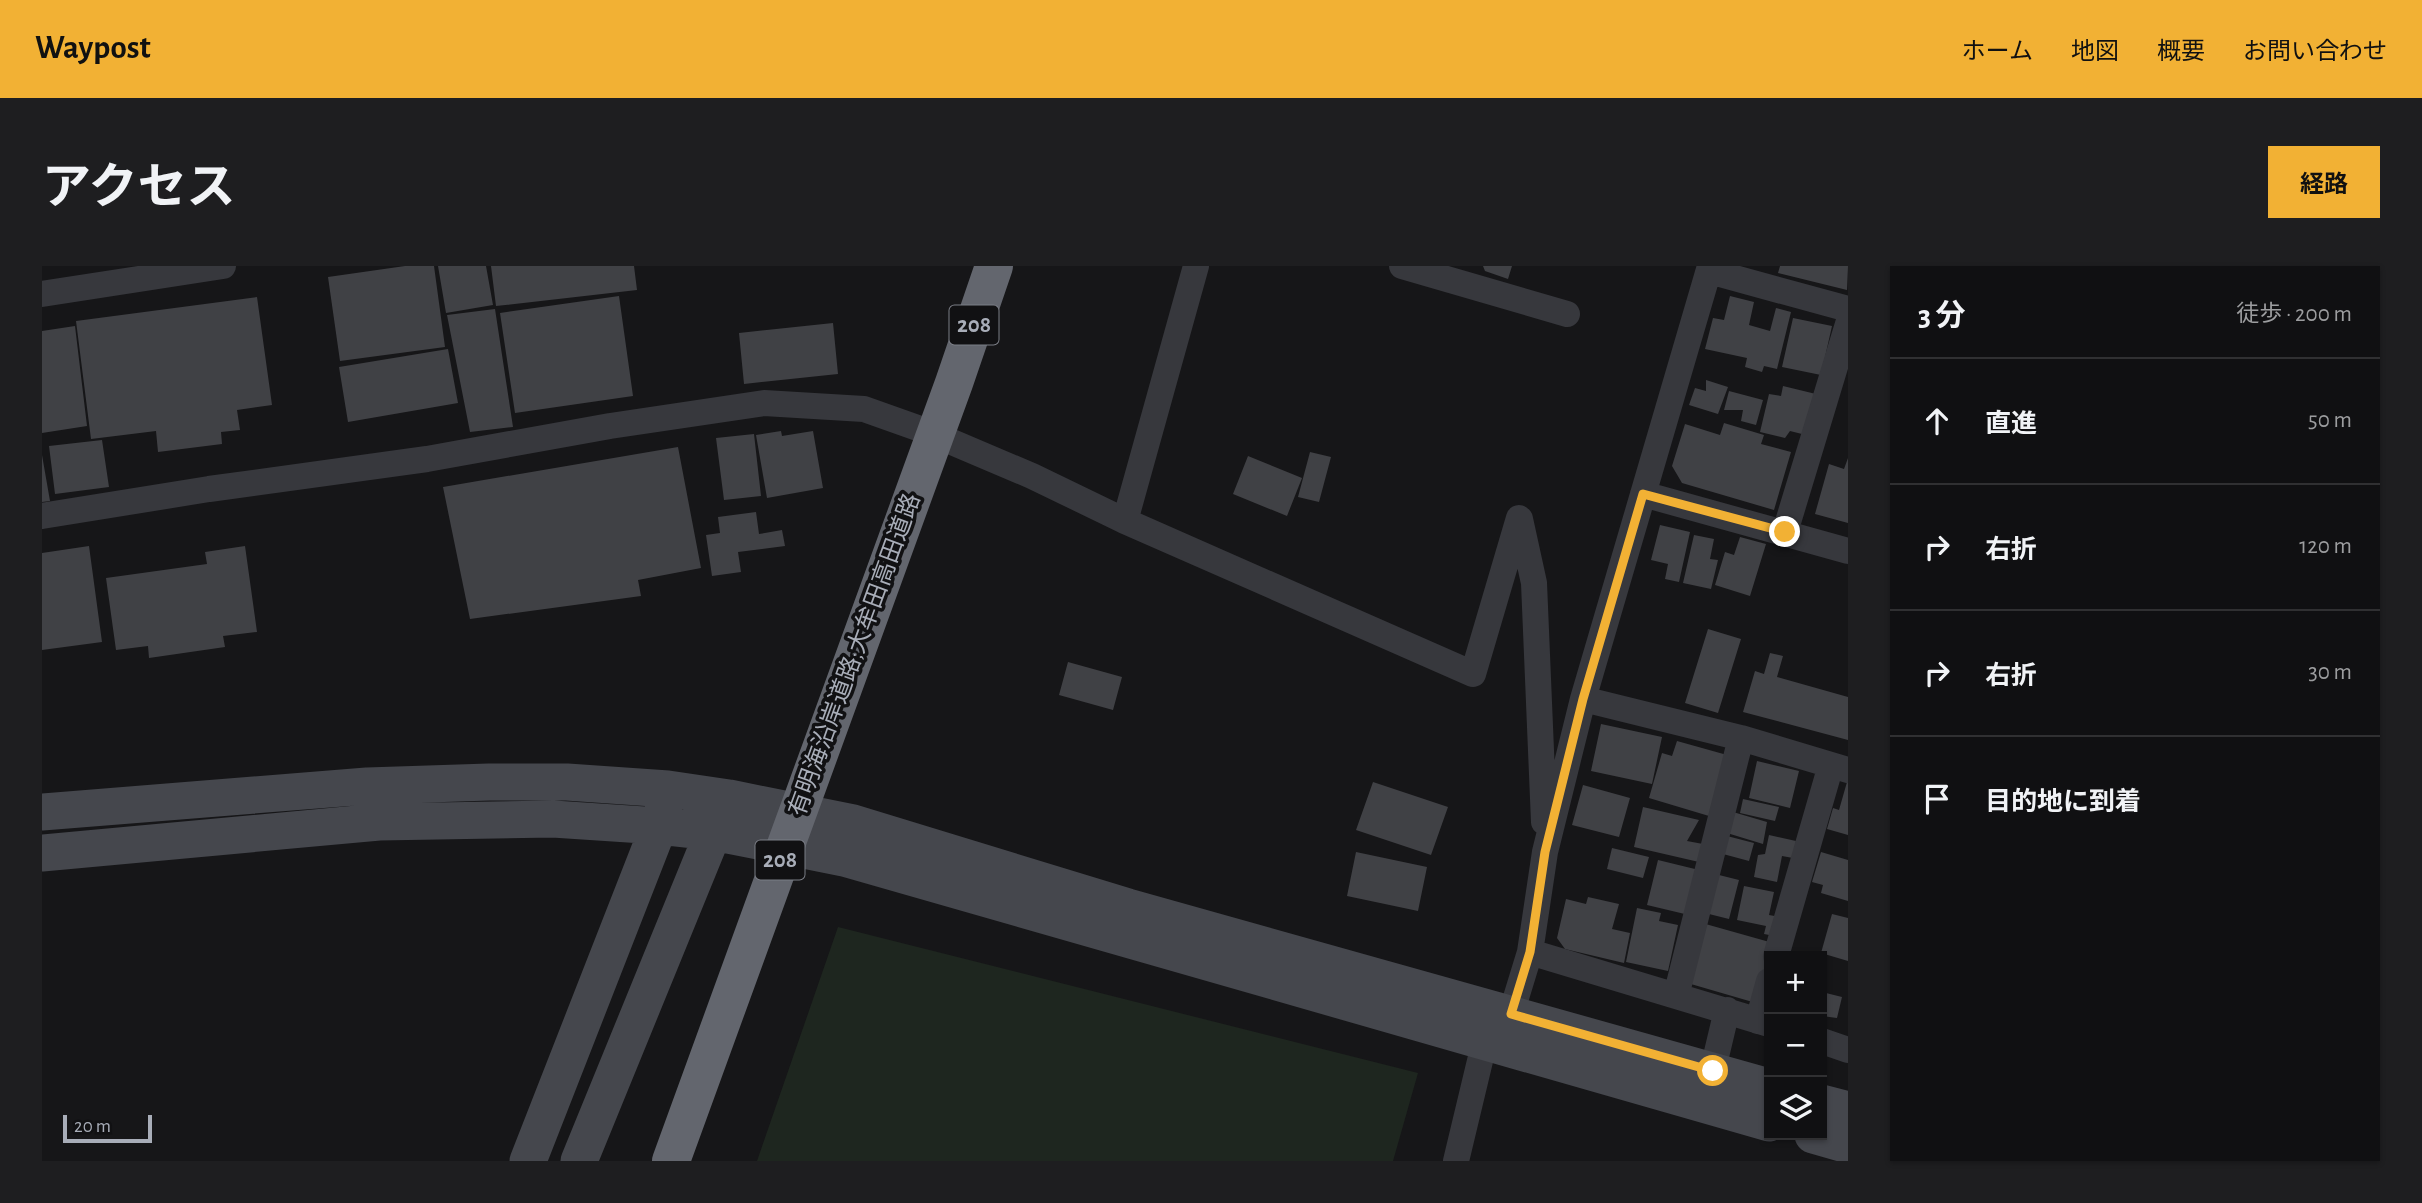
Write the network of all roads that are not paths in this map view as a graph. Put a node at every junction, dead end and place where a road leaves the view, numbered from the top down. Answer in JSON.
{"nodes":[{"id":1,"x":223,"y":266,"type":"edge"},
{"id":2,"x":994,"y":266,"type":"edge"},
{"id":3,"x":1196,"y":266,"type":"edge"},
{"id":4,"x":1402,"y":266,"type":"edge"},
{"id":5,"x":1709,"y":268,"type":"edge"},
{"id":6,"x":42,"y":294,"type":"edge"},
{"id":7,"x":1848,"y":309,"type":"edge"},
{"id":8,"x":1567,"y":314,"type":"dead end"},
{"id":9,"x":1848,"y":324,"type":"edge"},
{"id":10,"x":1643,"y":494,"type":"junction"},
{"id":11,"x":42,"y":516,"type":"edge"},
{"id":12,"x":1125,"y":521,"type":"junction"},
{"id":13,"x":1785,"y":532,"type":"junction"},
{"id":14,"x":1848,"y":551,"type":"edge"},
{"id":15,"x":1583,"y":699,"type":"junction"},
{"id":16,"x":1741,"y":738,"type":"junction"},
{"id":17,"x":1839,"y":768,"type":"edge"},
{"id":18,"x":668,"y":789,"type":"junction"},
{"id":19,"x":729,"y":798,"type":"junction"},
{"id":20,"x":42,"y":813,"type":"edge"},
{"id":21,"x":659,"y":826,"type":"junction"},
{"id":22,"x":713,"y":832,"type":"junction"},
{"id":23,"x":1545,"y":852,"type":"junction"},
{"id":24,"x":42,"y":853,"type":"edge"},
{"id":25,"x":1778,"y":951,"type":"edge"},
{"id":26,"x":1530,"y":952,"type":"junction"},
{"id":27,"x":1676,"y":996,"type":"junction"},
{"id":28,"x":1727,"y":1010,"type":"junction"},
{"id":29,"x":1511,"y":1014,"type":"junction"},
{"id":30,"x":1764,"y":1022,"type":"edge"},
{"id":31,"x":1485,"y":1040,"type":"junction"},
{"id":32,"x":1764,"y":1087,"type":"edge"},
{"id":33,"x":1709,"y":1088,"type":"junction"},
{"id":34,"x":1827,"y":1104,"type":"edge"},
{"id":35,"x":1848,"y":1110,"type":"edge"},
{"id":36,"x":1764,"y":1120,"type":"edge"},
{"id":37,"x":1827,"y":1139,"type":"edge"},
{"id":38,"x":1848,"y":1145,"type":"edge"},
{"id":39,"x":528,"y":1161,"type":"edge"},
{"id":40,"x":579,"y":1161,"type":"edge"},
{"id":41,"x":671,"y":1161,"type":"edge"},
{"id":42,"x":1456,"y":1161,"type":"edge"}],
"edges":[{"from":1,"to":6,"type":"street"},
{"from":2,"to":41,"type":"highway","name":"有明海沿岸道路;大牟田高田道路","number":"208"},
{"from":3,"to":12,"type":"street"},
{"from":4,"to":8,"type":"street"},
{"from":5,"to":7,"type":"street"},
{"from":5,"to":10,"type":"street"},
{"from":9,"to":13,"type":"street"},
{"from":10,"to":13,"type":"street"},
{"from":10,"to":15,"type":"street"},
{"from":11,"to":12,"type":"street"},
{"from":12,"to":23,"type":"street"},
{"from":13,"to":14,"type":"street"},
{"from":15,"to":16,"type":"street"},
{"from":15,"to":23,"type":"street"},
{"from":16,"to":17,"type":"street"},
{"from":16,"to":27,"type":"street"},
{"from":17,"to":25,"type":"street"},
{"from":18,"to":19,"type":"street"},
{"from":18,"to":20,"type":"street"},
{"from":18,"to":21,"type":"street"},
{"from":19,"to":22,"type":"street"},
{"from":19,"to":29,"type":"street"},
{"from":21,"to":22,"type":"street"},
{"from":21,"to":24,"type":"street"},
{"from":21,"to":39,"type":"street"},
{"from":22,"to":31,"type":"street"},
{"from":22,"to":40,"type":"street"},
{"from":23,"to":26,"type":"street"},
{"from":26,"to":27,"type":"street"},
{"from":26,"to":29,"type":"street"},
{"from":27,"to":28,"type":"street"},
{"from":28,"to":30,"type":"street"},
{"from":28,"to":33,"type":"street"},
{"from":29,"to":31,"type":"street"},
{"from":29,"to":33,"type":"street"},
{"from":31,"to":33,"type":"street"},
{"from":31,"to":42,"type":"street"},
{"from":32,"to":33,"type":"street"},
{"from":33,"to":36,"type":"street"},
{"from":34,"to":35,"type":"street"},
{"from":37,"to":38,"type":"street"}]}
